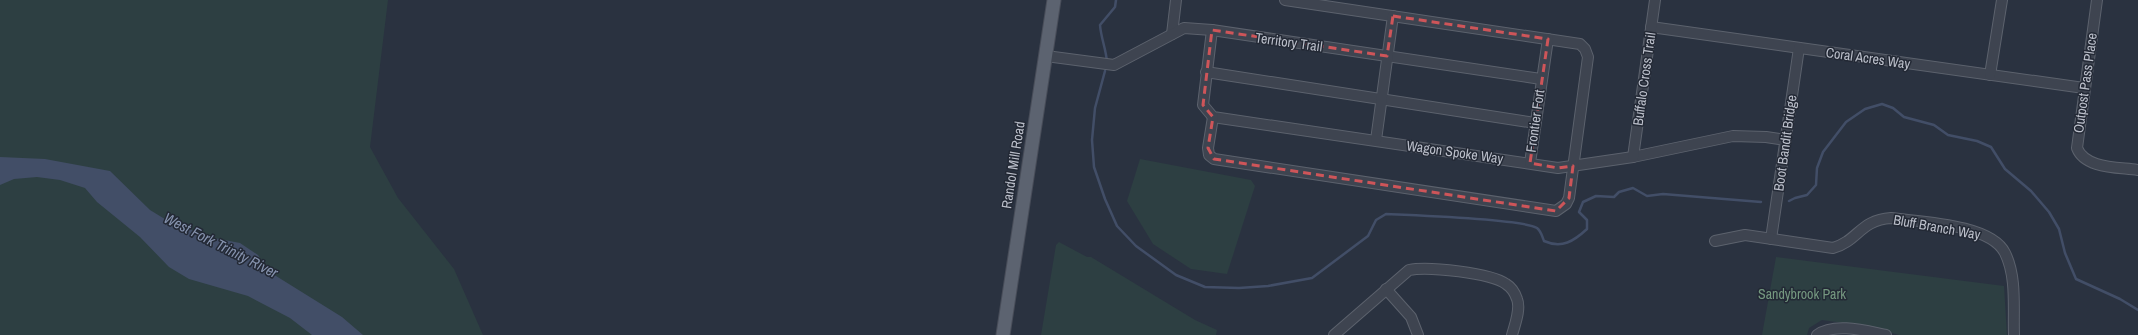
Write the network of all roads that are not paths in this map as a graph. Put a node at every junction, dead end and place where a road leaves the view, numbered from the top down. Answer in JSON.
{"nodes":[{"id":1,"x":1054,"y":0,"type":"edge"},
{"id":2,"x":1176,"y":0,"type":"edge"},
{"id":3,"x":1285,"y":0,"type":"edge"},
{"id":4,"x":1655,"y":0,"type":"edge"},
{"id":5,"x":2002,"y":0,"type":"edge"},
{"id":6,"x":2097,"y":0,"type":"edge"},
{"id":7,"x":1393,"y":16,"type":"junction"},
{"id":8,"x":1651,"y":27,"type":"junction"},
{"id":9,"x":1212,"y":30,"type":"junction"},
{"id":10,"x":1172,"y":34,"type":"junction"},
{"id":11,"x":1548,"y":39,"type":"junction"},
{"id":12,"x":1799,"y":48,"type":"junction"},
{"id":13,"x":1046,"y":56,"type":"junction"},
{"id":14,"x":1387,"y":56,"type":"junction"},
{"id":15,"x":1206,"y":72,"type":"junction"},
{"id":16,"x":1990,"y":75,"type":"junction"},
{"id":17,"x":1541,"y":79,"type":"junction"},
{"id":18,"x":2084,"y":88,"type":"junction"},
{"id":19,"x":1381,"y":100,"type":"junction"},
{"id":20,"x":1212,"y":117,"type":"junction"},
{"id":21,"x":1535,"y":123,"type":"junction"},
{"id":22,"x":1376,"y":140,"type":"junction"},
{"id":23,"x":1786,"y":140,"type":"junction"},
{"id":24,"x":1633,"y":158,"type":"junction"},
{"id":25,"x":1530,"y":163,"type":"junction"},
{"id":26,"x":1573,"y":166,"type":"junction"},
{"id":27,"x":2138,"y":170,"type":"edge"},
{"id":28,"x":1771,"y":239,"type":"junction"},
{"id":29,"x":1714,"y":241,"type":"dead end"},
{"id":30,"x":1386,"y":289,"type":"junction"},
{"id":31,"x":1003,"y":335,"type":"edge"},
{"id":32,"x":1334,"y":335,"type":"edge"},
{"id":33,"x":1418,"y":335,"type":"edge"},
{"id":34,"x":1512,"y":335,"type":"edge"},
{"id":35,"x":1817,"y":335,"type":"edge"},
{"id":36,"x":1886,"y":335,"type":"edge"},
{"id":37,"x":2014,"y":335,"type":"edge"}],
"edges":[{"from":1,"to":13,"type":"main road","name":"Randol Mill Road"},
{"from":2,"to":10,"type":"street"},
{"from":3,"to":7,"type":"street"},
{"from":4,"to":8,"type":"street","name":"Buffalo Cross Trail"},
{"from":5,"to":16,"type":"street"},
{"from":6,"to":18,"type":"street","name":"Outpost Pass Place"},
{"from":7,"to":11,"type":"street"},
{"from":7,"to":14,"type":"street"},
{"from":8,"to":12,"type":"street","name":"Coral Acres Way"},
{"from":8,"to":24,"type":"street","name":"Buffalo Cross Trail"},
{"from":9,"to":10,"type":"street","name":"Territory Trail"},
{"from":9,"to":14,"type":"street","name":"Territory Trail"},
{"from":9,"to":15,"type":"street"},
{"from":10,"to":13,"type":"street","name":"Territory Trail"},
{"from":11,"to":17,"type":"street","name":"Frontier Fort"},
{"from":11,"to":26,"type":"street"},
{"from":12,"to":16,"type":"street","name":"Coral Acres Way"},
{"from":12,"to":23,"type":"street","name":"Boot Bandit Bridge"},
{"from":13,"to":31,"type":"main road","name":"Randol Mill Road"},
{"from":14,"to":17,"type":"street","name":"Territory Trail"},
{"from":14,"to":19,"type":"street"},
{"from":15,"to":19,"type":"street"},
{"from":15,"to":20,"type":"street"},
{"from":16,"to":18,"type":"street","name":"Coral Acres Way"},
{"from":17,"to":21,"type":"street","name":"Frontier Fort"},
{"from":18,"to":27,"type":"street","name":"Outpost Pass Place"},
{"from":19,"to":21,"type":"street"},
{"from":19,"to":22,"type":"street"},
{"from":20,"to":22,"type":"street","name":"Wagon Spoke Way"},
{"from":20,"to":26,"type":"street"},
{"from":21,"to":25,"type":"street","name":"Frontier Fort"},
{"from":22,"to":25,"type":"street","name":"Wagon Spoke Way"},
{"from":23,"to":24,"type":"street","name":"Wagon Spoke Way"},
{"from":23,"to":28,"type":"street","name":"Boot Bandit Bridge"},
{"from":24,"to":26,"type":"street","name":"Wagon Spoke Way"},
{"from":25,"to":26,"type":"street","name":"Wagon Spoke Way"},
{"from":28,"to":29,"type":"street","name":"Bluff Branch Way"},
{"from":28,"to":37,"type":"street","name":"Bluff Branch Way"},
{"from":30,"to":32,"type":"street"},
{"from":30,"to":33,"type":"street"},
{"from":30,"to":34,"type":"street"},
{"from":35,"to":36,"type":"street"}]}
